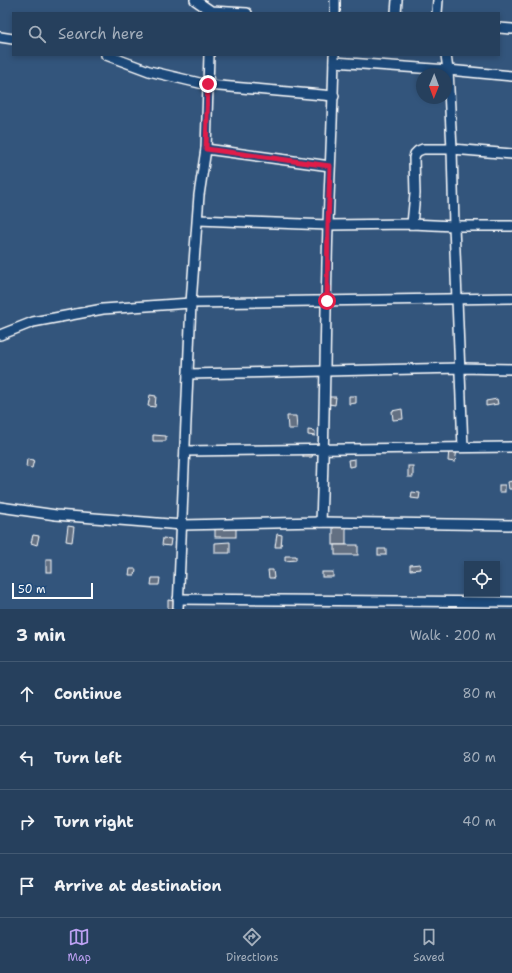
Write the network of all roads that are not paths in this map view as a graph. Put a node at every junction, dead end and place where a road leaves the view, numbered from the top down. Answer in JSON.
{"nodes":[{"id":1,"x":195,"y":0,"type":"edge"},
{"id":2,"x":212,"y":0,"type":"edge"},
{"id":3,"x":335,"y":0,"type":"edge"},
{"id":4,"x":397,"y":0,"type":"edge"},
{"id":5,"x":438,"y":0,"type":"edge"},
{"id":6,"x":211,"y":12,"type":"edge"},
{"id":7,"x":335,"y":12,"type":"edge"},
{"id":8,"x":396,"y":12,"type":"edge"},
{"id":9,"x":437,"y":12,"type":"edge"},
{"id":10,"x":500,"y":28,"type":"edge"},
{"id":11,"x":512,"y":29,"type":"edge"},
{"id":12,"x":0,"y":37,"type":"edge"},
{"id":13,"x":12,"y":39,"type":"edge"},
{"id":14,"x":109,"y":56,"type":"edge"},
{"id":15,"x":209,"y":56,"type":"edge"},
{"id":16,"x":446,"y":56,"type":"edge"},
{"id":17,"x":334,"y":59,"type":"edge"},
{"id":18,"x":427,"y":68,"type":"edge"},
{"id":19,"x":448,"y":68,"type":"edge"},
{"id":20,"x":452,"y":70,"type":"edge"},
{"id":21,"x":512,"y":76,"type":"edge"},
{"id":22,"x":208,"y":84,"type":"junction"},
{"id":23,"x":334,"y":96,"type":"junction"},
{"id":24,"x":450,"y":104,"type":"edge"},
{"id":25,"x":206,"y":149,"type":"junction"},
{"id":26,"x":452,"y":149,"type":"junction"},
{"id":27,"x":512,"y":154,"type":"edge"},
{"id":28,"x":330,"y":166,"type":"junction"},
{"id":29,"x":198,"y":220,"type":"junction"},
{"id":30,"x":412,"y":224,"type":"junction"},
{"id":31,"x":328,"y":225,"type":"junction"},
{"id":32,"x":454,"y":226,"type":"junction"},
{"id":33,"x":512,"y":226,"type":"edge"},
{"id":34,"x":457,"y":298,"type":"junction"},
{"id":35,"x":512,"y":298,"type":"edge"},
{"id":36,"x":327,"y":301,"type":"junction"},
{"id":37,"x":191,"y":303,"type":"junction"},
{"id":38,"x":0,"y":335,"type":"edge"},
{"id":39,"x":460,"y":368,"type":"junction"},
{"id":40,"x":512,"y":369,"type":"edge"},
{"id":41,"x":325,"y":371,"type":"junction"},
{"id":42,"x":188,"y":374,"type":"junction"},
{"id":43,"x":463,"y":447,"type":"junction"},
{"id":44,"x":512,"y":447,"type":"edge"},
{"id":45,"x":324,"y":449,"type":"junction"},
{"id":46,"x":185,"y":451,"type":"junction"},
{"id":47,"x":0,"y":507,"type":"edge"},
{"id":48,"x":321,"y":522,"type":"junction"},
{"id":49,"x":182,"y":525,"type":"junction"},
{"id":50,"x":512,"y":525,"type":"edge"},
{"id":51,"x":178,"y":599,"type":"junction"},
{"id":52,"x":512,"y":602,"type":"edge"},
{"id":53,"x":178,"y":609,"type":"edge"}],
"edges":[{"from":1,"to":6,"type":"street"},
{"from":2,"to":6,"type":"street"},
{"from":3,"to":7,"type":"street"},
{"from":4,"to":8,"type":"street"},
{"from":5,"to":9,"type":"street"},
{"from":10,"to":11,"type":"street"},
{"from":12,"to":13,"type":"street"},
{"from":14,"to":22,"type":"street"},
{"from":15,"to":22,"type":"street"},
{"from":16,"to":19,"type":"street"},
{"from":17,"to":18,"type":"street"},
{"from":17,"to":23,"type":"street"},
{"from":20,"to":21,"type":"street"},
{"from":22,"to":23,"type":"street"},
{"from":22,"to":25,"type":"street"},
{"from":23,"to":28,"type":"street"},
{"from":24,"to":26,"type":"street"},
{"from":25,"to":28,"type":"street"},
{"from":25,"to":29,"type":"street"},
{"from":26,"to":27,"type":"street"},
{"from":26,"to":30,"type":"street"},
{"from":26,"to":32,"type":"street"},
{"from":28,"to":31,"type":"street"},
{"from":29,"to":31,"type":"street"},
{"from":29,"to":37,"type":"street"},
{"from":30,"to":31,"type":"street"},
{"from":30,"to":32,"type":"street"},
{"from":31,"to":36,"type":"street"},
{"from":32,"to":33,"type":"street"},
{"from":32,"to":34,"type":"street"},
{"from":34,"to":35,"type":"street"},
{"from":34,"to":36,"type":"street"},
{"from":34,"to":39,"type":"street"},
{"from":36,"to":37,"type":"street"},
{"from":36,"to":41,"type":"street"},
{"from":37,"to":38,"type":"street"},
{"from":37,"to":42,"type":"street"},
{"from":39,"to":40,"type":"street"},
{"from":39,"to":41,"type":"street"},
{"from":39,"to":43,"type":"street"},
{"from":41,"to":42,"type":"street"},
{"from":41,"to":45,"type":"street"},
{"from":42,"to":46,"type":"street"},
{"from":43,"to":44,"type":"street"},
{"from":43,"to":45,"type":"street"},
{"from":45,"to":46,"type":"street"},
{"from":45,"to":48,"type":"street"},
{"from":46,"to":49,"type":"street"},
{"from":47,"to":49,"type":"street"},
{"from":48,"to":49,"type":"street"},
{"from":48,"to":50,"type":"street"},
{"from":49,"to":51,"type":"street"},
{"from":51,"to":52,"type":"street"},
{"from":51,"to":53,"type":"street"}]}
